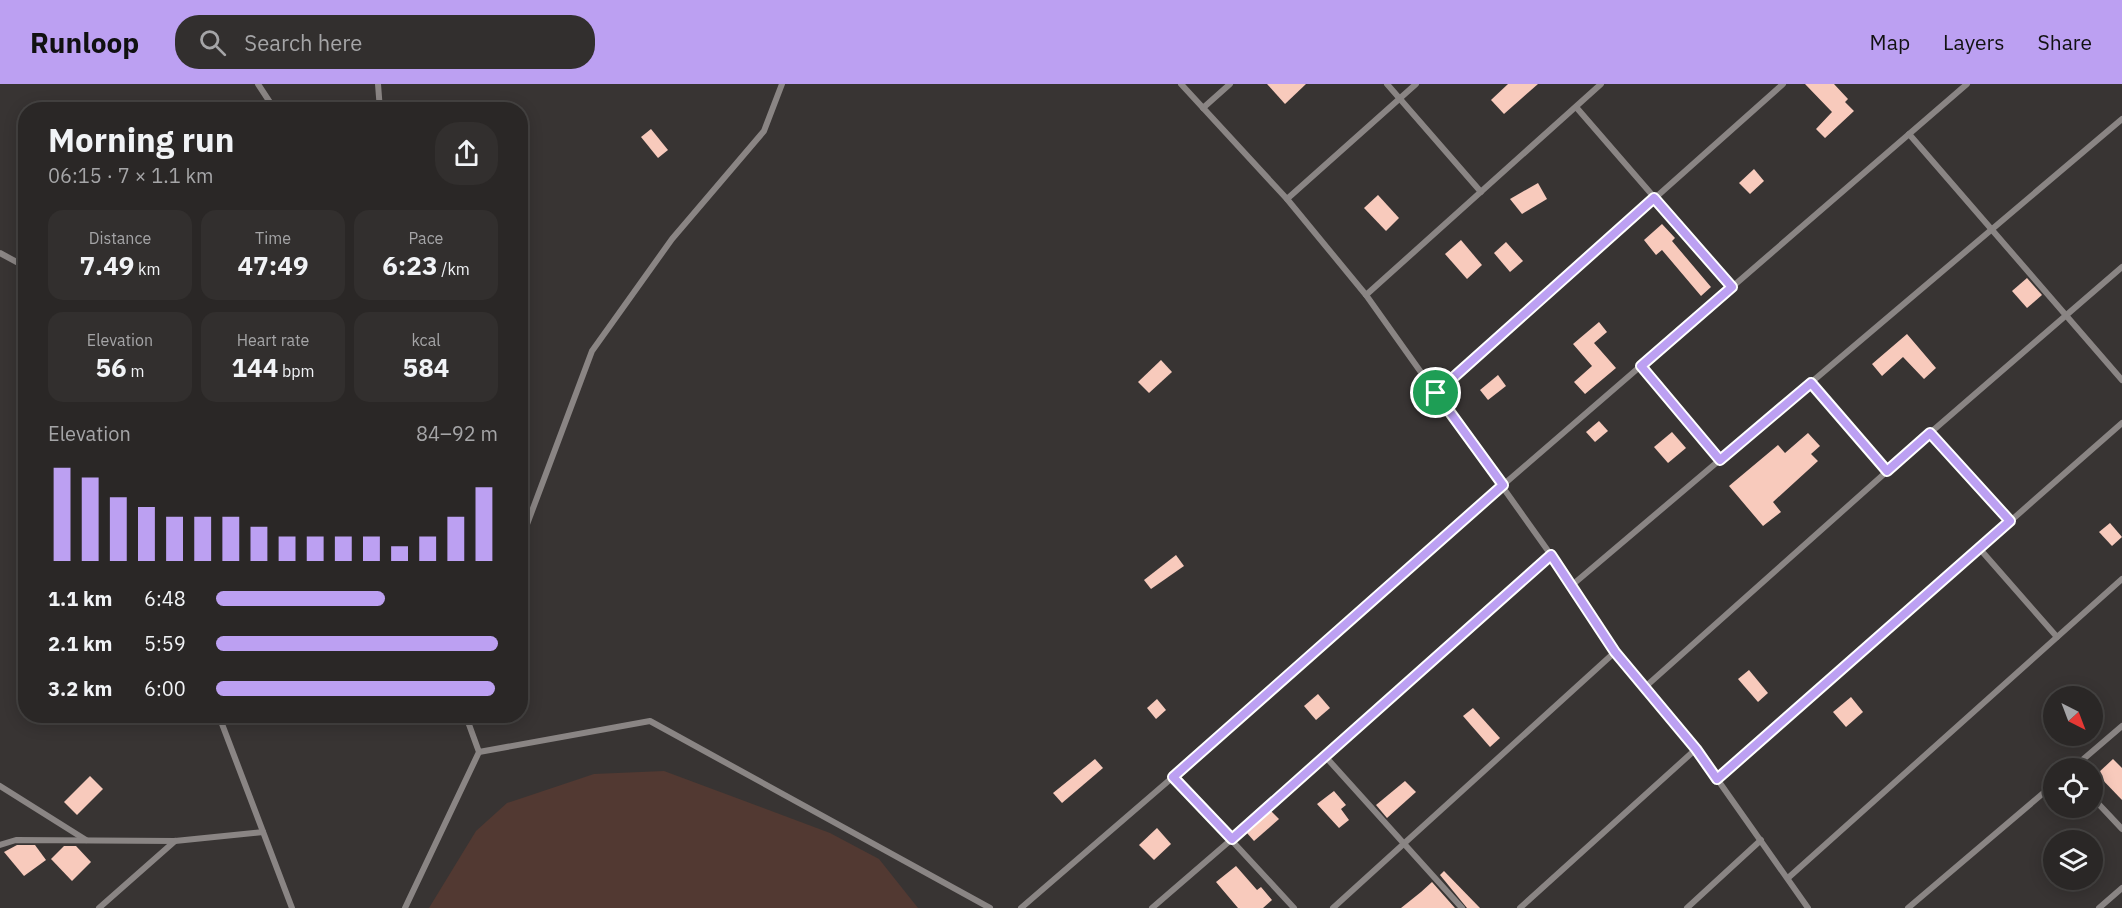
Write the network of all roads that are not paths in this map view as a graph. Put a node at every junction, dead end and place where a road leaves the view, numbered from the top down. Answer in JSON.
{"nodes":[{"id":1,"x":258,"y":84,"type":"edge"},
{"id":2,"x":378,"y":84,"type":"edge"},
{"id":3,"x":782,"y":84,"type":"edge"},
{"id":4,"x":1181,"y":84,"type":"edge"},
{"id":5,"x":1230,"y":84,"type":"edge"},
{"id":6,"x":1386,"y":84,"type":"edge"},
{"id":7,"x":1416,"y":84,"type":"edge"},
{"id":8,"x":1783,"y":84,"type":"edge"},
{"id":9,"x":1967,"y":84,"type":"edge"},
{"id":10,"x":1599,"y":85,"type":"edge"},
{"id":11,"x":1400,"y":99,"type":"junction"},
{"id":12,"x":270,"y":102,"type":"edge"},
{"id":13,"x":379,"y":102,"type":"edge"},
{"id":14,"x":1576,"y":107,"type":"junction"},
{"id":15,"x":1203,"y":108,"type":"junction"},
{"id":16,"x":2122,"y":119,"type":"edge"},
{"id":17,"x":1909,"y":134,"type":"junction"},
{"id":18,"x":1481,"y":192,"type":"junction"},
{"id":19,"x":1654,"y":198,"type":"junction"},
{"id":20,"x":1287,"y":199,"type":"junction"},
{"id":21,"x":1991,"y":231,"type":"junction"},
{"id":22,"x":0,"y":253,"type":"edge"},
{"id":23,"x":18,"y":263,"type":"edge"},
{"id":24,"x":2122,"y":267,"type":"edge"},
{"id":25,"x":1732,"y":287,"type":"junction"},
{"id":26,"x":1366,"y":295,"type":"junction"},
{"id":27,"x":2066,"y":316,"type":"junction"},
{"id":28,"x":1641,"y":366,"type":"junction"},
{"id":29,"x":2122,"y":380,"type":"edge"},
{"id":30,"x":1811,"y":383,"type":"junction"},
{"id":31,"x":1436,"y":393,"type":"junction"},
{"id":32,"x":2122,"y":423,"type":"edge"},
{"id":33,"x":1930,"y":433,"type":"junction"},
{"id":34,"x":1720,"y":460,"type":"junction"},
{"id":35,"x":1887,"y":471,"type":"junction"},
{"id":36,"x":1503,"y":485,"type":"junction"},
{"id":37,"x":2010,"y":521,"type":"junction"},
{"id":38,"x":528,"y":522,"type":"edge"},
{"id":39,"x":1979,"y":548,"type":"junction"},
{"id":40,"x":1551,"y":555,"type":"junction"},
{"id":41,"x":2122,"y":579,"type":"edge"},
{"id":42,"x":1571,"y":586,"type":"junction"},
{"id":43,"x":2056,"y":637,"type":"junction"},
{"id":44,"x":1615,"y":652,"type":"junction"},
{"id":45,"x":1644,"y":687,"type":"junction"},
{"id":46,"x":222,"y":723,"type":"edge"},
{"id":47,"x":468,"y":723,"type":"edge"},
{"id":48,"x":2122,"y":726,"type":"edge"},
{"id":49,"x":1696,"y":749,"type":"junction"},
{"id":50,"x":479,"y":752,"type":"junction"},
{"id":51,"x":1324,"y":756,"type":"junction"},
{"id":52,"x":2085,"y":758,"type":"edge"},
{"id":53,"x":1173,"y":777,"type":"junction"},
{"id":54,"x":1717,"y":779,"type":"junction"},
{"id":55,"x":0,"y":786,"type":"edge"},
{"id":56,"x":2043,"y":793,"type":"edge"},
{"id":57,"x":2103,"y":809,"type":"edge"},
{"id":58,"x":2122,"y":829,"type":"edge"},
{"id":59,"x":263,"y":832,"type":"junction"},
{"id":60,"x":1232,"y":839,"type":"junction"},
{"id":61,"x":1761,"y":840,"type":"junction"},
{"id":62,"x":86,"y":841,"type":"junction"},
{"id":63,"x":175,"y":841,"type":"junction"},
{"id":64,"x":1403,"y":844,"type":"junction"},
{"id":65,"x":0,"y":845,"type":"edge"},
{"id":66,"x":1788,"y":878,"type":"junction"},
{"id":67,"x":2122,"y":888,"type":"edge"},
{"id":68,"x":99,"y":908,"type":"edge"},
{"id":69,"x":292,"y":908,"type":"edge"},
{"id":70,"x":405,"y":908,"type":"edge"},
{"id":71,"x":990,"y":908,"type":"edge"},
{"id":72,"x":1021,"y":908,"type":"edge"},
{"id":73,"x":1152,"y":908,"type":"edge"},
{"id":74,"x":1294,"y":908,"type":"edge"},
{"id":75,"x":1333,"y":908,"type":"edge"},
{"id":76,"x":1462,"y":908,"type":"edge"},
{"id":77,"x":1520,"y":908,"type":"edge"},
{"id":78,"x":1687,"y":908,"type":"edge"},
{"id":79,"x":1808,"y":908,"type":"edge"},
{"id":80,"x":1908,"y":908,"type":"edge"},
{"id":81,"x":2099,"y":908,"type":"edge"}],
"edges":[{"from":1,"to":12,"type":"street"},
{"from":2,"to":13,"type":"street"},
{"from":3,"to":38,"type":"street"},
{"from":4,"to":15,"type":"street"},
{"from":5,"to":15,"type":"street"},
{"from":6,"to":11,"type":"street"},
{"from":7,"to":11,"type":"street"},
{"from":8,"to":19,"type":"street"},
{"from":9,"to":17,"type":"street"},
{"from":10,"to":14,"type":"street"},
{"from":11,"to":18,"type":"street"},
{"from":11,"to":20,"type":"street"},
{"from":14,"to":18,"type":"street"},
{"from":14,"to":19,"type":"street"},
{"from":15,"to":20,"type":"street"},
{"from":16,"to":21,"type":"street"},
{"from":17,"to":21,"type":"street"},
{"from":17,"to":25,"type":"street"},
{"from":18,"to":26,"type":"street"},
{"from":19,"to":25,"type":"street"},
{"from":19,"to":31,"type":"street"},
{"from":20,"to":26,"type":"street"},
{"from":21,"to":27,"type":"street"},
{"from":21,"to":30,"type":"street"},
{"from":22,"to":23,"type":"street"},
{"from":24,"to":27,"type":"street"},
{"from":25,"to":28,"type":"street"},
{"from":26,"to":31,"type":"street"},
{"from":27,"to":29,"type":"street"},
{"from":27,"to":33,"type":"street"},
{"from":28,"to":34,"type":"street"},
{"from":28,"to":36,"type":"street"},
{"from":30,"to":34,"type":"street"},
{"from":30,"to":35,"type":"street"},
{"from":31,"to":36,"type":"street"},
{"from":32,"to":37,"type":"street"},
{"from":33,"to":35,"type":"street"},
{"from":33,"to":37,"type":"street"},
{"from":34,"to":42,"type":"street"},
{"from":35,"to":45,"type":"street"},
{"from":36,"to":40,"type":"street"},
{"from":36,"to":53,"type":"street"},
{"from":37,"to":39,"type":"street"},
{"from":39,"to":43,"type":"street"},
{"from":39,"to":54,"type":"street"},
{"from":40,"to":42,"type":"street"},
{"from":40,"to":51,"type":"street"},
{"from":41,"to":43,"type":"street"},
{"from":42,"to":44,"type":"street"},
{"from":43,"to":66,"type":"street"},
{"from":44,"to":45,"type":"street"},
{"from":44,"to":64,"type":"street"},
{"from":45,"to":49,"type":"street"},
{"from":46,"to":59,"type":"street"},
{"from":47,"to":50,"type":"street"},
{"from":48,"to":52,"type":"street"},
{"from":49,"to":54,"type":"street"},
{"from":49,"to":77,"type":"street"},
{"from":50,"to":70,"type":"street"},
{"from":50,"to":71,"type":"street"},
{"from":51,"to":60,"type":"street"},
{"from":51,"to":64,"type":"street"},
{"from":53,"to":60,"type":"street"},
{"from":53,"to":72,"type":"street"},
{"from":54,"to":61,"type":"street"},
{"from":55,"to":62,"type":"street"},
{"from":56,"to":80,"type":"street"},
{"from":57,"to":58,"type":"street"},
{"from":59,"to":63,"type":"street"},
{"from":59,"to":69,"type":"street"},
{"from":60,"to":73,"type":"street"},
{"from":60,"to":74,"type":"street"},
{"from":61,"to":66,"type":"street"},
{"from":61,"to":78,"type":"street"},
{"from":62,"to":63,"type":"street"},
{"from":62,"to":65,"type":"street"},
{"from":63,"to":68,"type":"street"},
{"from":64,"to":75,"type":"street"},
{"from":64,"to":76,"type":"street"},
{"from":66,"to":79,"type":"street"},
{"from":67,"to":81,"type":"street"}]}
